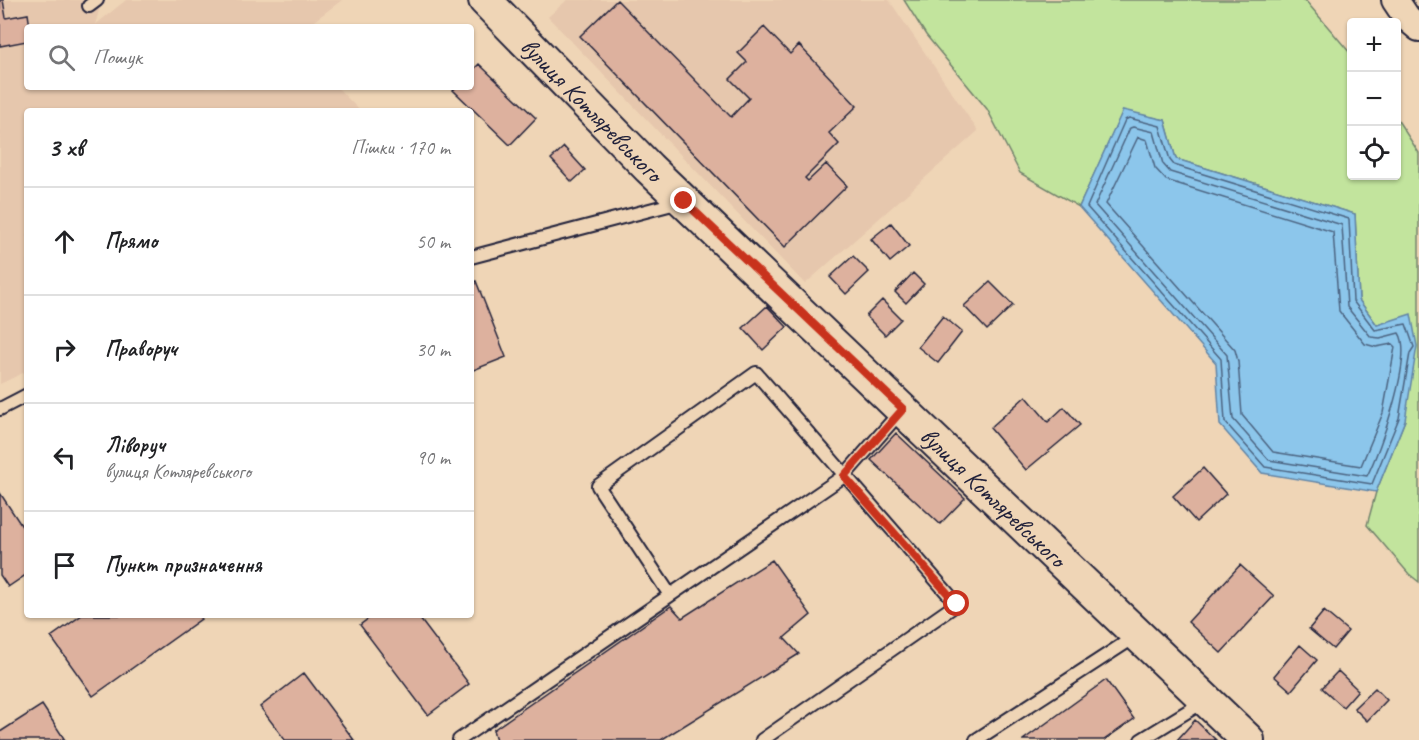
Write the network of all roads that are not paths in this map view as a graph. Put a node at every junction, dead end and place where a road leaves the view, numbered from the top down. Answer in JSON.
{"nodes":[{"id":1,"x":485,"y":0,"type":"edge"},
{"id":2,"x":1395,"y":0,"type":"edge"},
{"id":3,"x":1419,"y":28,"type":"edge"},
{"id":4,"x":684,"y":201,"type":"junction"},
{"id":5,"x":474,"y":256,"type":"edge"},
{"id":6,"x":24,"y":397,"type":"edge"},
{"id":7,"x":0,"y":409,"type":"edge"},
{"id":8,"x":903,"y":409,"type":"junction"},
{"id":9,"x":844,"y":476,"type":"junction"},
{"id":10,"x":670,"y":595,"type":"junction"},
{"id":11,"x":1140,"y":634,"type":"junction"},
{"id":12,"x":1207,"y":700,"type":"junction"},
{"id":13,"x":459,"y":740,"type":"edge"},
{"id":14,"x":762,"y":740,"type":"edge"},
{"id":15,"x":976,"y":740,"type":"edge"},
{"id":16,"x":1140,"y":740,"type":"edge"},
{"id":17,"x":1248,"y":740,"type":"edge"}],
"edges":[{"from":1,"to":4,"type":"street","name":"вулиця Котляревського"},
{"from":2,"to":3,"type":"street"},
{"from":4,"to":5,"type":"lane"},
{"from":4,"to":8,"type":"street","name":"вулиця Котляревського"},
{"from":6,"to":7,"type":"lane"},
{"from":8,"to":9,"type":"lane"},
{"from":8,"to":11,"type":"street","name":"вулиця Котляревського"},
{"from":9,"to":10,"type":"lane"},
{"from":9,"to":10,"type":"lane"},
{"from":9,"to":14,"type":"lane"},
{"from":10,"to":13,"type":"lane"},
{"from":11,"to":12,"type":"street","name":"вулиця Котляревського"},
{"from":11,"to":15,"type":"lane"},
{"from":12,"to":16,"type":"lane"},
{"from":12,"to":17,"type":"street","name":"вулиця Котляревського"}]}
